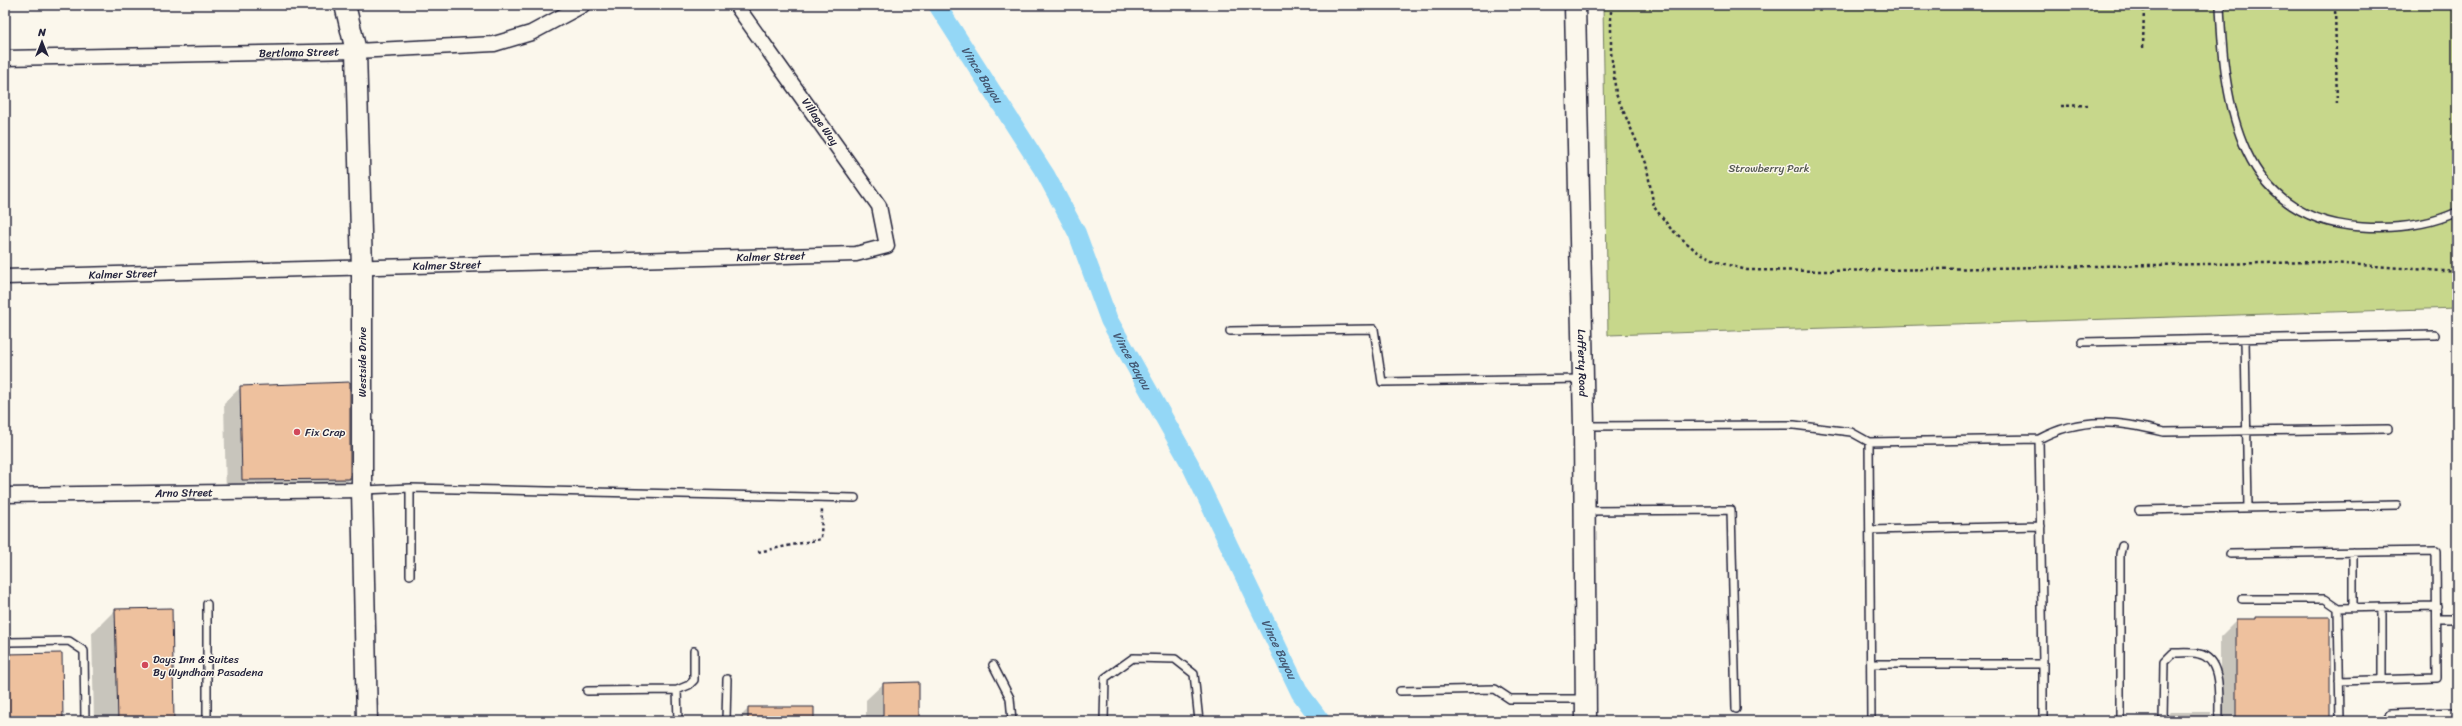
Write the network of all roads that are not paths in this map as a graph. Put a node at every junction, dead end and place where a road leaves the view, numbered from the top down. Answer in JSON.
{"nodes":[{"id":1,"x":345,"y":5,"type":"edge"},
{"id":2,"x":583,"y":5,"type":"edge"},
{"id":3,"x":736,"y":5,"type":"edge"},
{"id":4,"x":1576,"y":5,"type":"edge"},
{"id":5,"x":2220,"y":5,"type":"edge"},
{"id":6,"x":356,"y":51,"type":"junction"},
{"id":7,"x":5,"y":58,"type":"edge"},
{"id":8,"x":2457,"y":212,"type":"edge"},
{"id":9,"x":887,"y":246,"type":"joint"},
{"id":10,"x":362,"y":269,"type":"junction"},
{"id":11,"x":5,"y":277,"type":"edge"},
{"id":12,"x":1230,"y":331,"type":"dead end"},
{"id":13,"x":2435,"y":335,"type":"dead end"},
{"id":14,"x":2244,"y":339,"type":"junction"},
{"id":15,"x":2082,"y":342,"type":"dead end"},
{"id":16,"x":1583,"y":379,"type":"junction"},
{"id":17,"x":1584,"y":426,"type":"junction"},
{"id":18,"x":2388,"y":429,"type":"dead end"},
{"id":19,"x":2246,"y":431,"type":"junction"},
{"id":20,"x":2039,"y":439,"type":"junction"},
{"id":21,"x":1869,"y":442,"type":"junction"},
{"id":22,"x":410,"y":488,"type":"junction"},
{"id":23,"x":362,"y":490,"type":"junction"},
{"id":24,"x":5,"y":495,"type":"edge"},
{"id":25,"x":855,"y":498,"type":"dead end"},
{"id":26,"x":2397,"y":505,"type":"dead end"},
{"id":27,"x":2248,"y":508,"type":"junction"},
{"id":28,"x":2138,"y":510,"type":"dead end"},
{"id":29,"x":1584,"y":512,"type":"junction"},
{"id":30,"x":2041,"y":526,"type":"junction"},
{"id":31,"x":1870,"y":530,"type":"junction"},
{"id":32,"x":2122,"y":546,"type":"dead end"},
{"id":33,"x":2353,"y":552,"type":"junction"},
{"id":34,"x":2230,"y":554,"type":"dead end"},
{"id":35,"x":410,"y":574,"type":"dead end"},
{"id":36,"x":2242,"y":600,"type":"dead end"},
{"id":37,"x":207,"y":604,"type":"dead end"},
{"id":38,"x":2437,"y":606,"type":"junction"},
{"id":39,"x":2338,"y":608,"type":"junction"},
{"id":40,"x":2353,"y":608,"type":"junction"},
{"id":41,"x":2382,"y":608,"type":"junction"},
{"id":42,"x":2437,"y":619,"type":"junction"},
{"id":43,"x":2457,"y":619,"type":"edge"},
{"id":44,"x":5,"y":645,"type":"edge"},
{"id":45,"x":694,"y":651,"type":"dead end"},
{"id":46,"x":1870,"y":664,"type":"junction"},
{"id":47,"x":2043,"y":664,"type":"junction"},
{"id":48,"x":993,"y":665,"type":"dead end"},
{"id":49,"x":727,"y":679,"type":"dead end"},
{"id":50,"x":2382,"y":680,"type":"junction"},
{"id":51,"x":2339,"y":681,"type":"junction"},
{"id":52,"x":676,"y":690,"type":"junction"},
{"id":53,"x":586,"y":691,"type":"dead end"},
{"id":54,"x":1400,"y":691,"type":"dead end"},
{"id":55,"x":1586,"y":699,"type":"junction"},
{"id":56,"x":1736,"y":709,"type":"dead end"},
{"id":57,"x":2457,"y":712,"type":"edge"},
{"id":58,"x":85,"y":721,"type":"edge"},
{"id":59,"x":207,"y":721,"type":"edge"},
{"id":60,"x":367,"y":721,"type":"edge"},
{"id":61,"x":678,"y":721,"type":"edge"},
{"id":62,"x":726,"y":721,"type":"edge"},
{"id":63,"x":1012,"y":721,"type":"edge"},
{"id":64,"x":1104,"y":721,"type":"edge"},
{"id":65,"x":1199,"y":721,"type":"edge"},
{"id":66,"x":1586,"y":721,"type":"edge"},
{"id":67,"x":1871,"y":721,"type":"edge"},
{"id":68,"x":2043,"y":721,"type":"edge"},
{"id":69,"x":2120,"y":721,"type":"edge"},
{"id":70,"x":2163,"y":721,"type":"edge"},
{"id":71,"x":2219,"y":721,"type":"edge"},
{"id":72,"x":2340,"y":721,"type":"edge"},
{"id":73,"x":2385,"y":721,"type":"edge"},
{"id":74,"x":2399,"y":721,"type":"edge"}],
"edges":[{"from":1,"to":6,"type":"street","name":"Westside Drive"},
{"from":2,"to":6,"type":"street","name":"Bertloma Street"},
{"from":3,"to":9,"type":"street","name":"Village Way"},
{"from":4,"to":16,"type":"street","name":"Lafferty Road"},
{"from":5,"to":8,"type":"lane"},
{"from":6,"to":7,"type":"street","name":"Bertloma Street"},
{"from":6,"to":10,"type":"street","name":"Westside Drive"},
{"from":9,"to":10,"type":"street","name":"Kalmer Street"},
{"from":10,"to":11,"type":"street","name":"Kalmer Street"},
{"from":10,"to":23,"type":"street","name":"Westside Drive"},
{"from":12,"to":16,"type":"lane"},
{"from":13,"to":14,"type":"lane"},
{"from":14,"to":15,"type":"lane"},
{"from":14,"to":19,"type":"lane"},
{"from":16,"to":17,"type":"street","name":"Lafferty Road"},
{"from":17,"to":21,"type":"lane"},
{"from":17,"to":29,"type":"street","name":"Lafferty Road"},
{"from":18,"to":19,"type":"lane"},
{"from":19,"to":20,"type":"lane"},
{"from":19,"to":27,"type":"lane"},
{"from":20,"to":21,"type":"lane"},
{"from":20,"to":30,"type":"lane"},
{"from":21,"to":31,"type":"lane"},
{"from":22,"to":23,"type":"lane"},
{"from":22,"to":25,"type":"lane"},
{"from":22,"to":35,"type":"lane"},
{"from":23,"to":24,"type":"street","name":"Arno Street"},
{"from":23,"to":60,"type":"street","name":"Westside Drive"},
{"from":26,"to":27,"type":"lane"},
{"from":27,"to":28,"type":"lane"},
{"from":29,"to":55,"type":"street","name":"Lafferty Road"},
{"from":29,"to":56,"type":"lane"},
{"from":30,"to":31,"type":"lane"},
{"from":30,"to":47,"type":"lane"},
{"from":31,"to":46,"type":"lane"},
{"from":32,"to":69,"type":"lane"},
{"from":33,"to":34,"type":"lane"},
{"from":33,"to":38,"type":"lane"},
{"from":33,"to":40,"type":"lane"},
{"from":36,"to":39,"type":"lane"},
{"from":37,"to":59,"type":"lane"},
{"from":38,"to":41,"type":"lane"},
{"from":38,"to":42,"type":"lane"},
{"from":39,"to":40,"type":"lane"},
{"from":39,"to":51,"type":"lane"},
{"from":40,"to":41,"type":"lane"},
{"from":41,"to":50,"type":"lane"},
{"from":42,"to":43,"type":"lane"},
{"from":42,"to":50,"type":"lane"},
{"from":44,"to":58,"type":"lane"},
{"from":45,"to":52,"type":"lane"},
{"from":46,"to":47,"type":"lane"},
{"from":46,"to":67,"type":"lane"},
{"from":47,"to":68,"type":"lane"},
{"from":48,"to":63,"type":"lane"},
{"from":49,"to":62,"type":"lane"},
{"from":50,"to":51,"type":"lane"},
{"from":51,"to":72,"type":"lane"},
{"from":52,"to":53,"type":"lane"},
{"from":52,"to":61,"type":"lane"},
{"from":54,"to":55,"type":"lane"},
{"from":55,"to":66,"type":"street","name":"Lafferty Road"},
{"from":57,"to":73,"type":"lane"},
{"from":57,"to":74,"type":"lane"},
{"from":64,"to":65,"type":"lane"},
{"from":70,"to":71,"type":"lane"}]}
